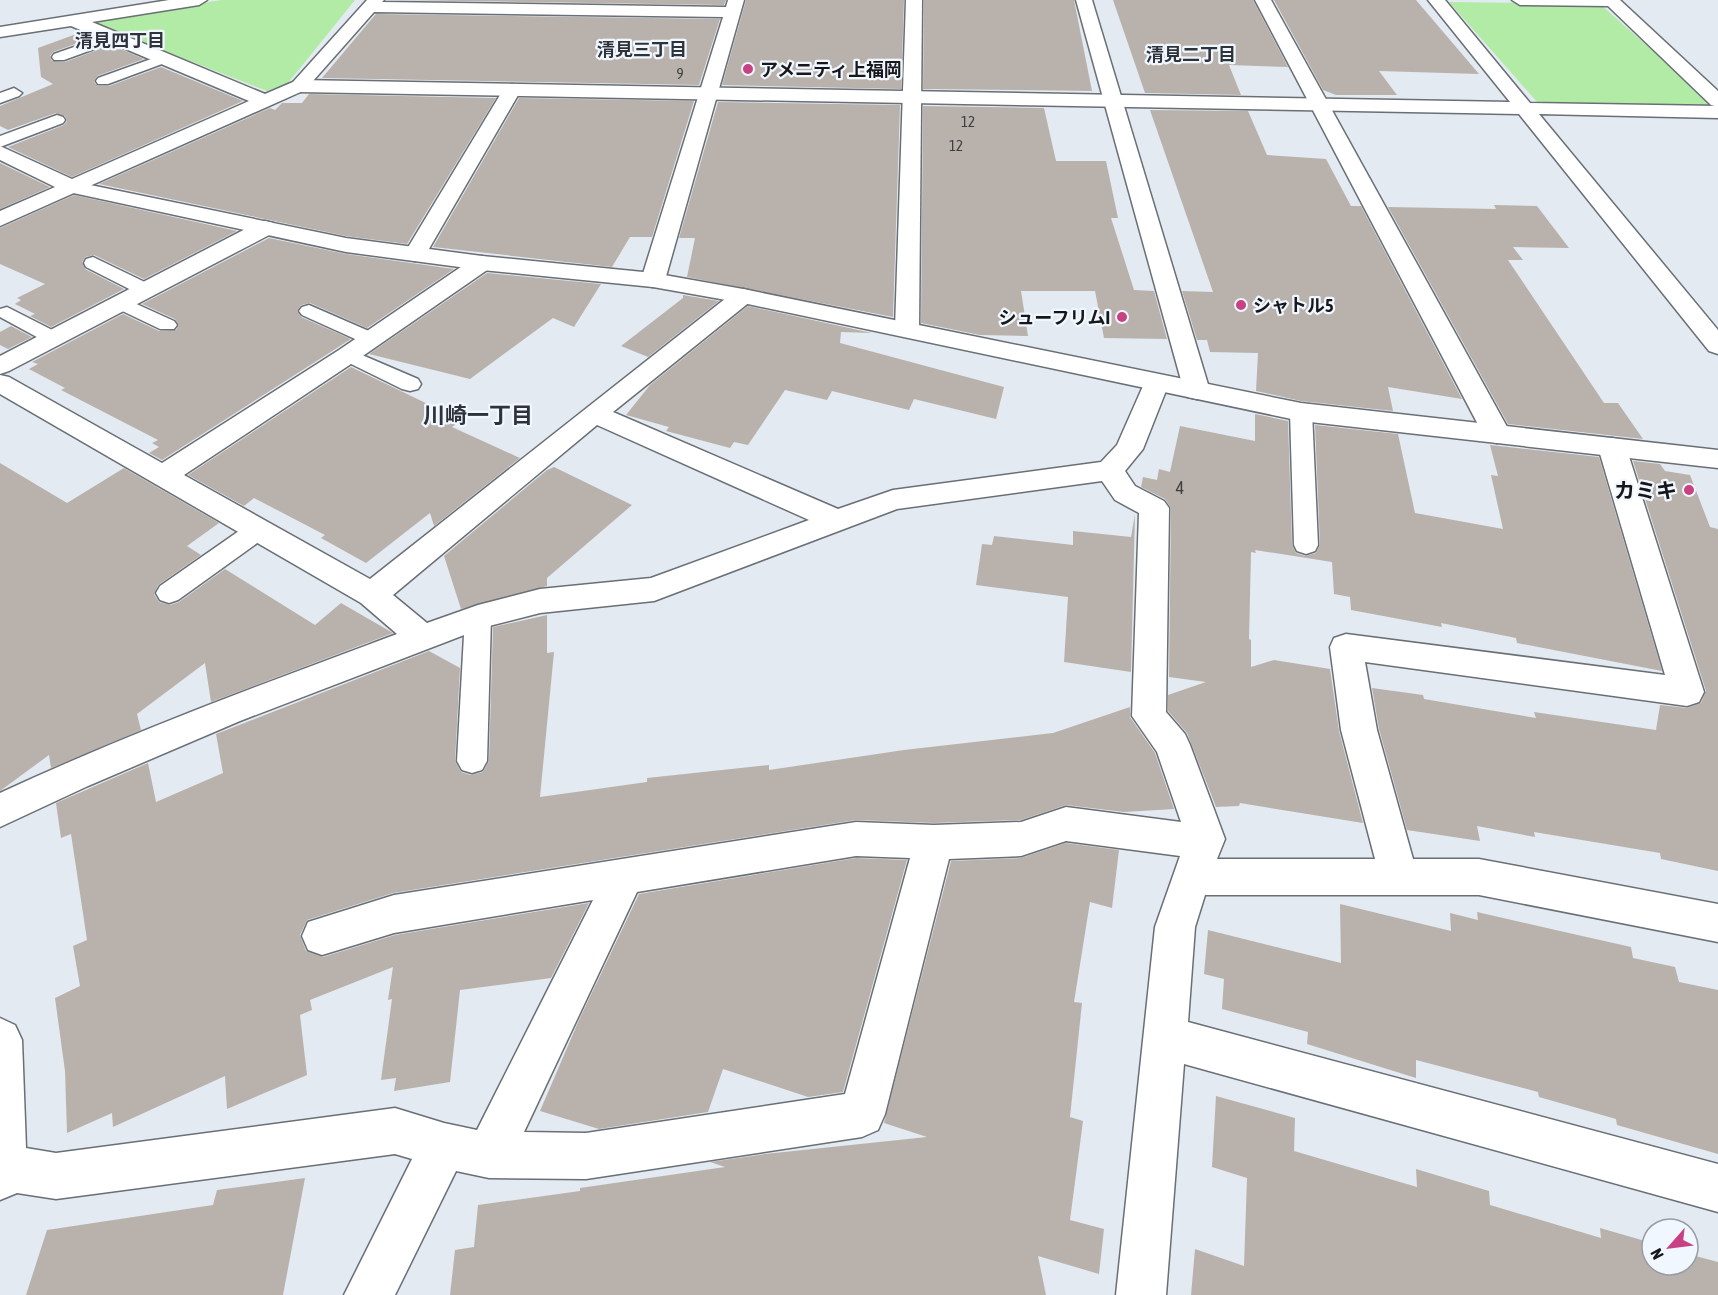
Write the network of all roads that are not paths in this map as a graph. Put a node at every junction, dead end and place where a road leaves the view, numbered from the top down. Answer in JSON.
{"nodes":[{"id":1,"x":199,"y":0,"type":"edge"},
{"id":2,"x":914,"y":0,"type":"edge"},
{"id":3,"x":1084,"y":0,"type":"edge"},
{"id":4,"x":1263,"y":0,"type":"edge"},
{"id":5,"x":1436,"y":0,"type":"edge"},
{"id":6,"x":1520,"y":0,"type":"edge"},
{"id":7,"x":1612,"y":1,"type":"edge"},
{"id":8,"x":372,"y":3,"type":"edge"},
{"id":9,"x":735,"y":6,"type":"edge"},
{"id":10,"x":70,"y":19,"type":"junction"},
{"id":11,"x":0,"y":32,"type":"edge"},
{"id":12,"x":114,"y":37,"type":"junction"},
{"id":13,"x":59,"y":57,"type":"dead end"},
{"id":14,"x":165,"y":58,"type":"junction"},
{"id":15,"x":103,"y":81,"type":"dead end"},
{"id":16,"x":299,"y":86,"type":"junction"},
{"id":17,"x":512,"y":90,"type":"junction"},
{"id":18,"x":709,"y":93,"type":"junction"},
{"id":19,"x":914,"y":97,"type":"junction"},
{"id":20,"x":265,"y":101,"type":"junction"},
{"id":21,"x":1112,"y":101,"type":"junction"},
{"id":22,"x":1718,"y":101,"type":"edge"},
{"id":23,"x":1319,"y":106,"type":"junction"},
{"id":24,"x":1527,"y":110,"type":"junction"},
{"id":25,"x":1718,"y":112,"type":"edge"},
{"id":26,"x":57,"y":120,"type":"dead end"},
{"id":27,"x":0,"y":142,"type":"edge"},
{"id":28,"x":0,"y":153,"type":"edge"},
{"id":29,"x":71,"y":187,"type":"junction"},
{"id":30,"x":0,"y":219,"type":"edge"},
{"id":31,"x":265,"y":228,"type":"junction"},
{"id":32,"x":415,"y":254,"type":"junction"},
{"id":33,"x":93,"y":263,"type":"dead end"},
{"id":34,"x":482,"y":263,"type":"junction"},
{"id":35,"x":653,"y":280,"type":"junction"},
{"id":36,"x":146,"y":290,"type":"junction"},
{"id":37,"x":744,"y":296,"type":"junction"},
{"id":38,"x":121,"y":303,"type":"junction"},
{"id":39,"x":309,"y":311,"type":"dead end"},
{"id":40,"x":7,"y":313,"type":"dead end"},
{"id":41,"x":167,"y":326,"type":"dead end"},
{"id":42,"x":907,"y":329,"type":"junction"},
{"id":43,"x":53,"y":338,"type":"junction"},
{"id":44,"x":371,"y":339,"type":"junction"},
{"id":45,"x":1718,"y":346,"type":"edge"},
{"id":46,"x":348,"y":355,"type":"junction"},
{"id":47,"x":0,"y":366,"type":"edge"},
{"id":48,"x":0,"y":383,"type":"edge"},
{"id":49,"x":1156,"y":383,"type":"junction"},
{"id":50,"x":410,"y":384,"type":"dead end"},
{"id":51,"x":1197,"y":391,"type":"junction"},
{"id":52,"x":1301,"y":412,"type":"junction"},
{"id":53,"x":594,"y":414,"type":"junction"},
{"id":54,"x":1497,"y":434,"type":"junction"},
{"id":55,"x":1612,"y":447,"type":"junction"},
{"id":56,"x":1718,"y":459,"type":"edge"},
{"id":57,"x":1110,"y":470,"type":"junction"},
{"id":58,"x":162,"y":476,"type":"junction"},
{"id":59,"x":836,"y":520,"type":"junction"},
{"id":60,"x":258,"y":530,"type":"junction"},
{"id":61,"x":1306,"y":545,"type":"dead end"},
{"id":62,"x":170,"y":593,"type":"dead end"},
{"id":63,"x":372,"y":595,"type":"junction"},
{"id":64,"x":478,"y":617,"type":"junction"},
{"id":65,"x":422,"y":637,"type":"junction"},
{"id":66,"x":472,"y":761,"type":"dead end"},
{"id":67,"x":0,"y":811,"type":"edge"},
{"id":68,"x":934,"y":842,"type":"junction"},
{"id":69,"x":1198,"y":858,"type":"junction"},
{"id":70,"x":625,"y":876,"type":"junction"},
{"id":71,"x":1399,"y":878,"type":"junction"},
{"id":72,"x":1718,"y":923,"type":"edge"},
{"id":73,"x":322,"y":936,"type":"dead end"},
{"id":74,"x":1164,"y":1037,"type":"junction"},
{"id":75,"x":0,"y":1040,"type":"edge"},
{"id":76,"x":444,"y":1146,"type":"junction"},
{"id":77,"x":489,"y":1155,"type":"junction"},
{"id":78,"x":1,"y":1171,"type":"edge"},
{"id":79,"x":1718,"y":1188,"type":"edge"},
{"id":80,"x":369,"y":1295,"type":"edge"},
{"id":81,"x":1141,"y":1295,"type":"edge"}],
"edges":[{"from":1,"to":10,"type":"street"},
{"from":2,"to":19,"type":"street"},
{"from":3,"to":21,"type":"street"},
{"from":4,"to":23,"type":"street"},
{"from":5,"to":24,"type":"street"},
{"from":6,"to":7,"type":"street"},
{"from":7,"to":22,"type":"street"},
{"from":8,"to":9,"type":"street"},
{"from":8,"to":16,"type":"street"},
{"from":9,"to":18,"type":"street"},
{"from":10,"to":11,"type":"street"},
{"from":10,"to":12,"type":"street"},
{"from":12,"to":13,"type":"lane"},
{"from":12,"to":14,"type":"street"},
{"from":14,"to":15,"type":"lane"},
{"from":14,"to":20,"type":"street"},
{"from":16,"to":17,"type":"street"},
{"from":16,"to":20,"type":"street"},
{"from":17,"to":18,"type":"street"},
{"from":17,"to":32,"type":"street"},
{"from":18,"to":19,"type":"street"},
{"from":18,"to":35,"type":"street"},
{"from":19,"to":21,"type":"street"},
{"from":19,"to":42,"type":"street"},
{"from":20,"to":29,"type":"street"},
{"from":21,"to":23,"type":"street"},
{"from":21,"to":51,"type":"street"},
{"from":23,"to":24,"type":"street"},
{"from":23,"to":54,"type":"street"},
{"from":24,"to":25,"type":"street"},
{"from":24,"to":45,"type":"street"},
{"from":26,"to":27,"type":"lane"},
{"from":28,"to":29,"type":"street"},
{"from":29,"to":30,"type":"street"},
{"from":29,"to":31,"type":"street"},
{"from":31,"to":32,"type":"street"},
{"from":31,"to":36,"type":"street"},
{"from":32,"to":34,"type":"street"},
{"from":33,"to":36,"type":"lane"},
{"from":34,"to":35,"type":"street"},
{"from":34,"to":44,"type":"street"},
{"from":35,"to":37,"type":"street"},
{"from":36,"to":38,"type":"street"},
{"from":37,"to":42,"type":"street"},
{"from":37,"to":53,"type":"street"},
{"from":38,"to":41,"type":"lane"},
{"from":38,"to":43,"type":"street"},
{"from":39,"to":44,"type":"lane"},
{"from":40,"to":43,"type":"lane"},
{"from":42,"to":49,"type":"street"},
{"from":43,"to":47,"type":"street"},
{"from":44,"to":46,"type":"street"},
{"from":46,"to":50,"type":"lane"},
{"from":46,"to":58,"type":"street"},
{"from":48,"to":58,"type":"street"},
{"from":49,"to":51,"type":"street"},
{"from":49,"to":57,"type":"street"},
{"from":51,"to":52,"type":"street"},
{"from":52,"to":54,"type":"street"},
{"from":52,"to":61,"type":"lane"},
{"from":53,"to":59,"type":"street"},
{"from":53,"to":63,"type":"street"},
{"from":54,"to":55,"type":"street"},
{"from":55,"to":56,"type":"street"},
{"from":55,"to":71,"type":"street"},
{"from":57,"to":59,"type":"street"},
{"from":57,"to":69,"type":"street"},
{"from":58,"to":60,"type":"street"},
{"from":59,"to":64,"type":"street"},
{"from":60,"to":62,"type":"lane"},
{"from":60,"to":63,"type":"street"},
{"from":63,"to":65,"type":"street"},
{"from":64,"to":65,"type":"street"},
{"from":64,"to":66,"type":"lane"},
{"from":65,"to":67,"type":"street"},
{"from":68,"to":69,"type":"street"},
{"from":68,"to":70,"type":"street"},
{"from":68,"to":77,"type":"street"},
{"from":69,"to":71,"type":"street"},
{"from":69,"to":74,"type":"street"},
{"from":70,"to":73,"type":"street"},
{"from":70,"to":77,"type":"street"},
{"from":71,"to":72,"type":"street"},
{"from":74,"to":79,"type":"street"},
{"from":74,"to":81,"type":"street"},
{"from":75,"to":78,"type":"street"},
{"from":76,"to":77,"type":"street"},
{"from":76,"to":78,"type":"street"},
{"from":76,"to":80,"type":"street"}]}
